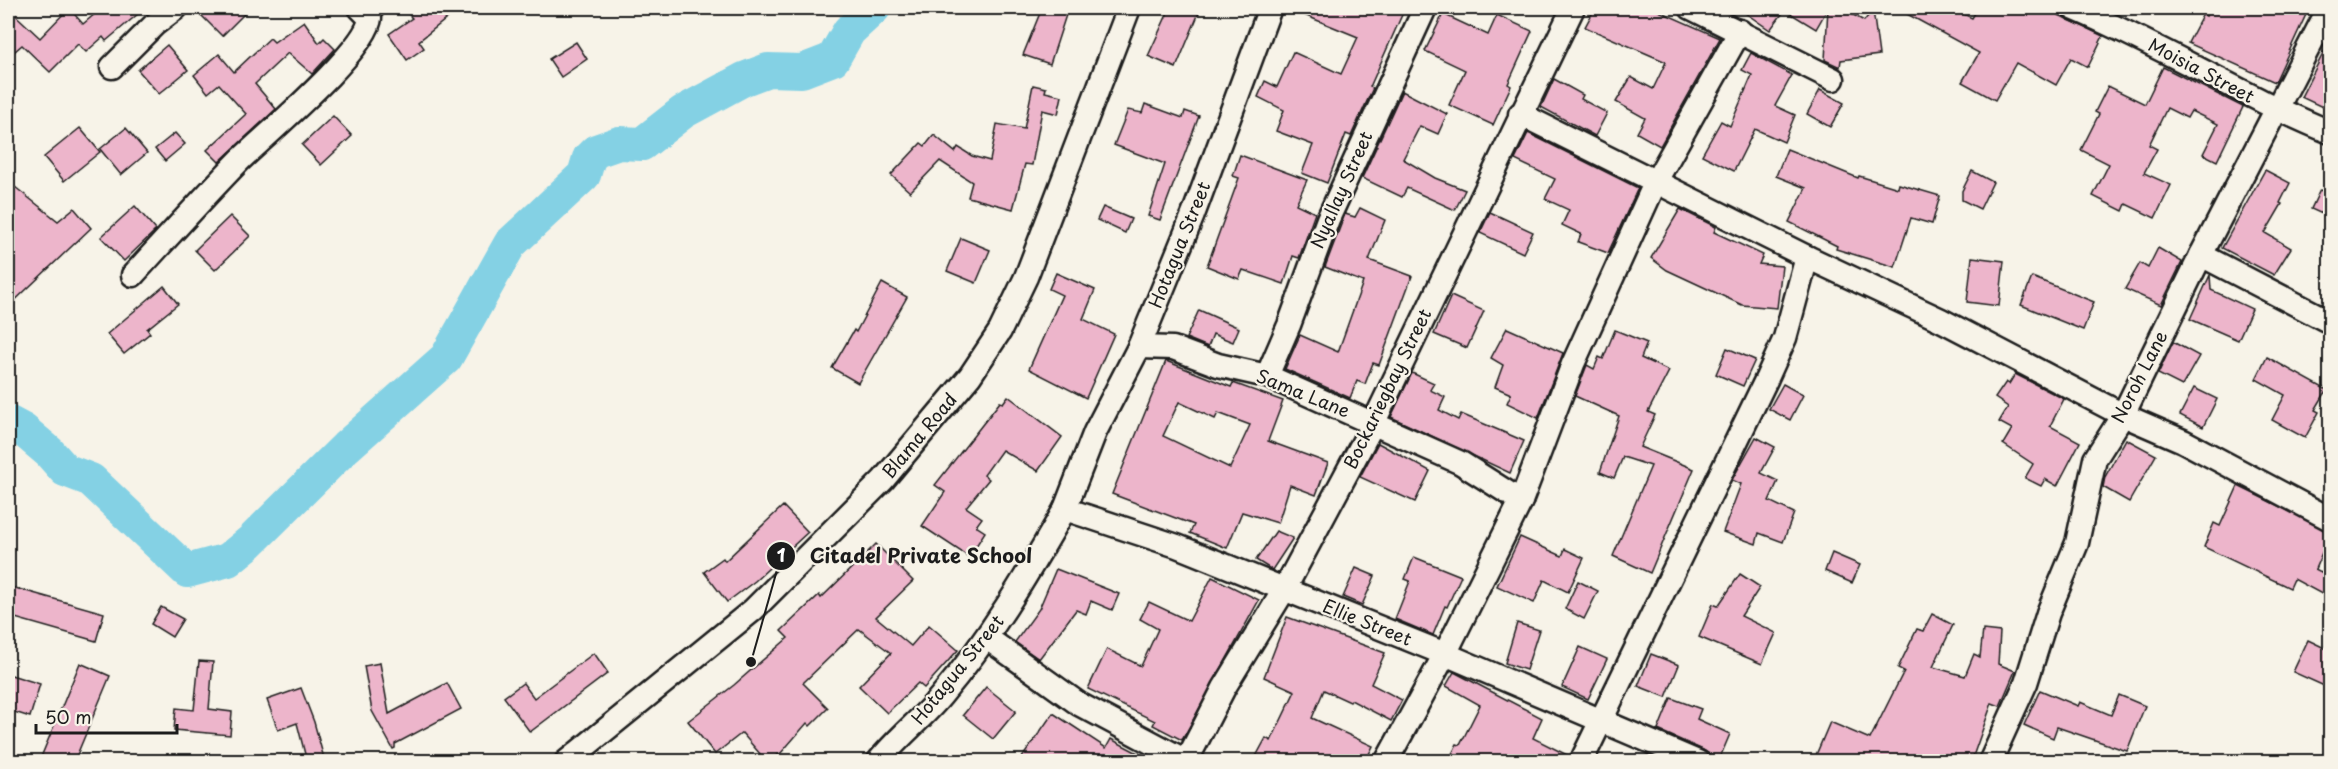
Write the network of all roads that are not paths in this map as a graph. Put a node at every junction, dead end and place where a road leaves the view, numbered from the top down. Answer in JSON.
{"nodes":[{"id":1,"x":176,"y":8,"type":"edge"},
{"id":2,"x":1129,"y":8,"type":"edge"},
{"id":3,"x":1270,"y":8,"type":"edge"},
{"id":4,"x":1425,"y":8,"type":"edge"},
{"id":5,"x":1573,"y":8,"type":"edge"},
{"id":6,"x":1691,"y":8,"type":"edge"},
{"id":7,"x":2073,"y":8,"type":"edge"},
{"id":8,"x":2329,"y":8,"type":"edge"},
{"id":9,"x":365,"y":13,"type":"edge"},
{"id":10,"x":1740,"y":31,"type":"junction"},
{"id":11,"x":112,"y":67,"type":"dead end"},
{"id":12,"x":1833,"y":79,"type":"dead end"},
{"id":13,"x":2276,"y":110,"type":"junction"},
{"id":14,"x":1520,"y":114,"type":"junction"},
{"id":15,"x":2331,"y":132,"type":"edge"},
{"id":16,"x":1656,"y":181,"type":"junction"},
{"id":17,"x":2201,"y":255,"type":"junction"},
{"id":18,"x":1808,"y":257,"type":"junction"},
{"id":19,"x":133,"y":275,"type":"dead end"},
{"id":20,"x":2331,"y":322,"type":"edge"},
{"id":21,"x":1139,"y":347,"type":"junction"},
{"id":22,"x":1267,"y":375,"type":"junction"},
{"id":23,"x":2123,"y":415,"type":"junction"},
{"id":24,"x":1373,"y":424,"type":"junction"},
{"id":25,"x":1521,"y":501,"type":"junction"},
{"id":26,"x":1065,"y":509,"type":"junction"},
{"id":27,"x":2331,"y":519,"type":"edge"},
{"id":28,"x":1284,"y":590,"type":"junction"},
{"id":29,"x":987,"y":638,"type":"junction"},
{"id":30,"x":1445,"y":654,"type":"junction"},
{"id":31,"x":1603,"y":720,"type":"junction"},
{"id":32,"x":1186,"y":761,"type":"edge"},
{"id":33,"x":566,"y":762,"type":"edge"},
{"id":34,"x":878,"y":762,"type":"edge"},
{"id":35,"x":1386,"y":762,"type":"edge"},
{"id":36,"x":1581,"y":762,"type":"edge"},
{"id":37,"x":1698,"y":762,"type":"edge"},
{"id":38,"x":1990,"y":762,"type":"edge"}],
"edges":[{"from":1,"to":11,"type":"street"},
{"from":2,"to":33,"type":"street","name":"Blama Road"},
{"from":3,"to":21,"type":"street","name":"Hotagua Street"},
{"from":4,"to":22,"type":"street","name":"Nyallay Street"},
{"from":5,"to":14,"type":"street","name":"Bockariegbay Street"},
{"from":6,"to":10,"type":"street"},
{"from":7,"to":13,"type":"street","name":"Moisia Street"},
{"from":8,"to":13,"type":"street","name":"Noroh Lane"},
{"from":9,"to":19,"type":"street"},
{"from":10,"to":12,"type":"street"},
{"from":10,"to":16,"type":"street"},
{"from":13,"to":15,"type":"street","name":"Moisia Street"},
{"from":13,"to":17,"type":"street","name":"Noroh Lane"},
{"from":14,"to":16,"type":"street"},
{"from":14,"to":24,"type":"street","name":"Bockariegbay Street"},
{"from":16,"to":18,"type":"street"},
{"from":16,"to":25,"type":"street"},
{"from":17,"to":20,"type":"street"},
{"from":17,"to":23,"type":"street","name":"Noroh Lane"},
{"from":18,"to":23,"type":"street"},
{"from":18,"to":31,"type":"street"},
{"from":21,"to":22,"type":"street","name":"Sama Lane"},
{"from":21,"to":26,"type":"street","name":"Hotagua Street"},
{"from":22,"to":24,"type":"street","name":"Sama Lane"},
{"from":23,"to":27,"type":"street"},
{"from":23,"to":38,"type":"street","name":"Noroh Lane"},
{"from":24,"to":25,"type":"street","name":"Sama Lane"},
{"from":24,"to":28,"type":"street","name":"Bockariegbay Street"},
{"from":25,"to":30,"type":"street"},
{"from":26,"to":28,"type":"street","name":"Ellie Street"},
{"from":26,"to":29,"type":"street","name":"Hotagua Street"},
{"from":28,"to":30,"type":"street","name":"Ellie Street"},
{"from":28,"to":32,"type":"street","name":"Bockariegbay Street"},
{"from":29,"to":32,"type":"street"},
{"from":29,"to":34,"type":"street","name":"Hotagua Street"},
{"from":30,"to":31,"type":"street","name":"Ellie Street"},
{"from":30,"to":35,"type":"street"},
{"from":31,"to":36,"type":"street"},
{"from":31,"to":37,"type":"street","name":"Ellie Street"}]}
